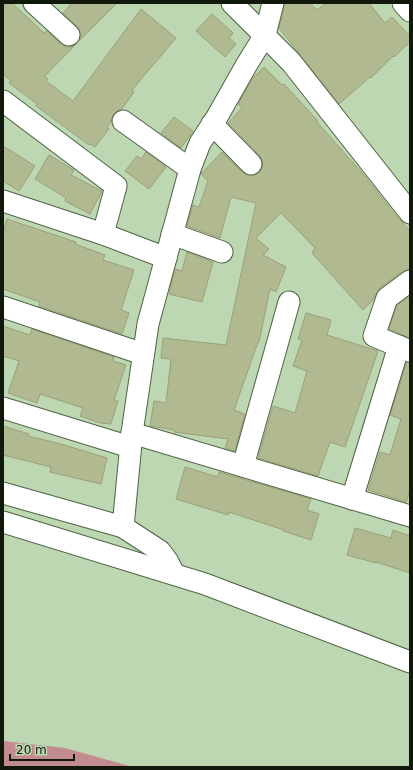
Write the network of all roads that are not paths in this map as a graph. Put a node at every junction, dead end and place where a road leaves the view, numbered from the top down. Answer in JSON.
{"nodes":[{"id":1,"x":232,"y":3,"type":"edge"},
{"id":2,"x":273,"y":3,"type":"edge"},
{"id":3,"x":403,"y":3,"type":"edge"},
{"id":4,"x":46,"y":7,"type":"edge"},
{"id":5,"x":410,"y":10,"type":"edge"},
{"id":6,"x":69,"y":35,"type":"dead end"},
{"id":7,"x":265,"y":35,"type":"junction"},
{"id":8,"x":3,"y":101,"type":"edge"},
{"id":9,"x":123,"y":122,"type":"dead end"},
{"id":10,"x":212,"y":124,"type":"junction"},
{"id":11,"x":251,"y":164,"type":"dead end"},
{"id":12,"x":190,"y":169,"type":"junction"},
{"id":13,"x":3,"y":201,"type":"edge"},
{"id":14,"x":410,"y":213,"type":"edge"},
{"id":15,"x":103,"y":234,"type":"junction"},
{"id":16,"x":172,"y":234,"type":"junction"},
{"id":17,"x":222,"y":252,"type":"dead end"},
{"id":18,"x":166,"y":258,"type":"junction"},
{"id":19,"x":410,"y":281,"type":"edge"},
{"id":20,"x":289,"y":302,"type":"dead end"},
{"id":21,"x":3,"y":307,"type":"edge"},
{"id":22,"x":404,"y":349,"type":"edge"},
{"id":23,"x":143,"y":354,"type":"junction"},
{"id":24,"x":3,"y":408,"type":"edge"},
{"id":25,"x":131,"y":440,"type":"junction"},
{"id":26,"x":243,"y":466,"type":"junction"},
{"id":27,"x":3,"y":492,"type":"edge"},
{"id":28,"x":352,"y":499,"type":"junction"},
{"id":29,"x":410,"y":516,"type":"edge"},
{"id":30,"x":3,"y":522,"type":"edge"},
{"id":31,"x":123,"y":527,"type":"junction"},
{"id":32,"x":174,"y":574,"type":"junction"},
{"id":33,"x":410,"y":662,"type":"edge"}],
"edges":[{"from":1,"to":7,"type":"street"},
{"from":2,"to":7,"type":"street"},
{"from":3,"to":5,"type":"street"},
{"from":4,"to":6,"type":"street"},
{"from":7,"to":10,"type":"street"},
{"from":7,"to":14,"type":"street"},
{"from":8,"to":15,"type":"street"},
{"from":9,"to":12,"type":"street"},
{"from":10,"to":11,"type":"street"},
{"from":10,"to":12,"type":"street"},
{"from":12,"to":16,"type":"street"},
{"from":13,"to":15,"type":"street"},
{"from":15,"to":18,"type":"street"},
{"from":16,"to":17,"type":"street"},
{"from":16,"to":18,"type":"street"},
{"from":18,"to":23,"type":"street"},
{"from":19,"to":22,"type":"street"},
{"from":20,"to":26,"type":"street"},
{"from":21,"to":23,"type":"street"},
{"from":22,"to":28,"type":"street"},
{"from":23,"to":25,"type":"street"},
{"from":24,"to":25,"type":"street"},
{"from":25,"to":26,"type":"street"},
{"from":25,"to":31,"type":"street"},
{"from":26,"to":28,"type":"street"},
{"from":27,"to":31,"type":"street"},
{"from":28,"to":29,"type":"street"},
{"from":30,"to":32,"type":"street"},
{"from":31,"to":32,"type":"street"},
{"from":32,"to":33,"type":"street"}]}
